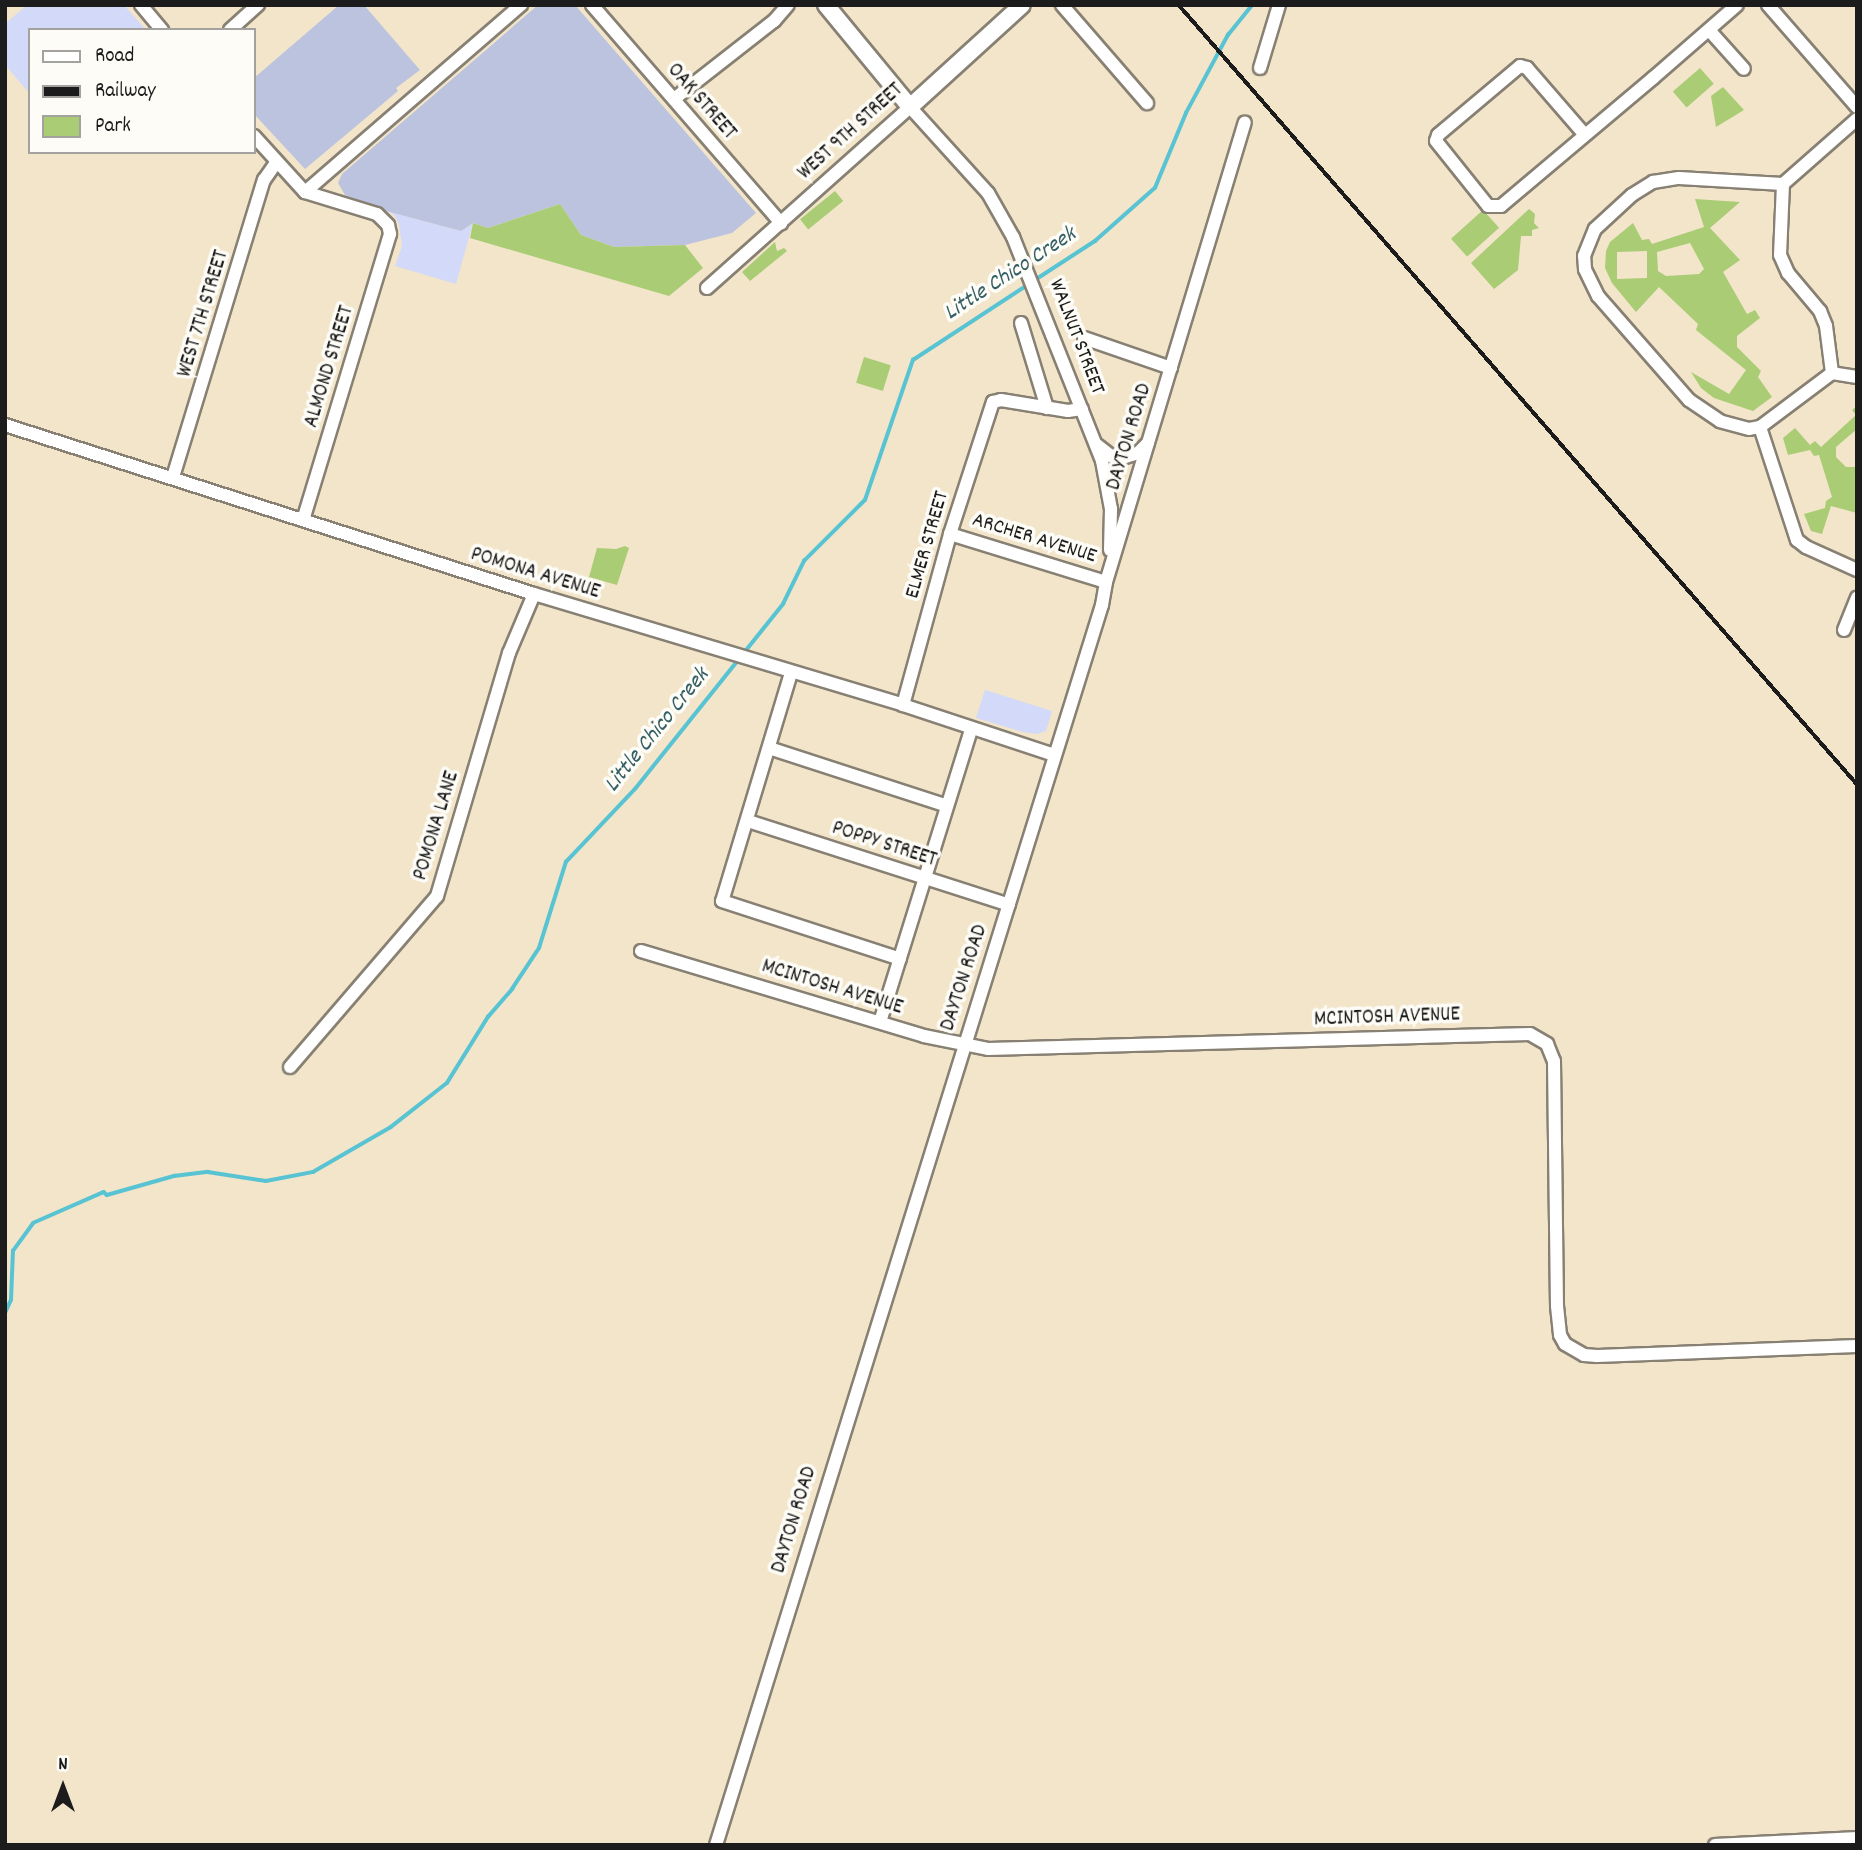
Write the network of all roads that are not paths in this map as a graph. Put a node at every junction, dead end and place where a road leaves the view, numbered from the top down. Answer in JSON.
{"nodes":[{"id":1,"x":141,"y":5,"type":"edge"},
{"id":2,"x":258,"y":5,"type":"edge"},
{"id":3,"x":521,"y":5,"type":"edge"},
{"id":4,"x":592,"y":5,"type":"edge"},
{"id":5,"x":788,"y":5,"type":"edge"},
{"id":6,"x":826,"y":5,"type":"edge"},
{"id":7,"x":1022,"y":5,"type":"edge"},
{"id":8,"x":1062,"y":5,"type":"edge"},
{"id":9,"x":1279,"y":5,"type":"edge"},
{"id":10,"x":1737,"y":5,"type":"edge"},
{"id":11,"x":1768,"y":5,"type":"edge"},
{"id":12,"x":160,"y":28,"type":"edge"},
{"id":13,"x":232,"y":28,"type":"edge"},
{"id":14,"x":1709,"y":30,"type":"junction"},
{"id":15,"x":1260,"y":68,"type":"dead end"},
{"id":16,"x":1744,"y":69,"type":"dead end"},
{"id":17,"x":674,"y":99,"type":"junction"},
{"id":18,"x":1147,"y":103,"type":"dead end"},
{"id":19,"x":910,"y":107,"type":"junction"},
{"id":20,"x":1857,"y":107,"type":"edge"},
{"id":21,"x":1857,"y":119,"type":"edge"},
{"id":22,"x":1245,"y":123,"type":"dead end"},
{"id":23,"x":1586,"y":135,"type":"junction"},
{"id":24,"x":256,"y":138,"type":"edge"},
{"id":25,"x":276,"y":163,"type":"junction"},
{"id":26,"x":1783,"y":184,"type":"junction"},
{"id":27,"x":305,"y":192,"type":"junction"},
{"id":28,"x":781,"y":223,"type":"junction"},
{"id":29,"x":707,"y":288,"type":"dead end"},
{"id":30,"x":1021,"y":323,"type":"dead end"},
{"id":31,"x":1084,"y":338,"type":"dead end"},
{"id":32,"x":1171,"y":368,"type":"junction"},
{"id":33,"x":1832,"y":373,"type":"junction"},
{"id":34,"x":1857,"y":377,"type":"edge"},
{"id":35,"x":1047,"y":408,"type":"junction"},
{"id":36,"x":1082,"y":409,"type":"junction"},
{"id":37,"x":5,"y":425,"type":"edge"},
{"id":38,"x":1760,"y":427,"type":"junction"},
{"id":39,"x":1095,"y":443,"type":"junction"},
{"id":40,"x":1148,"y":443,"type":"junction"},
{"id":41,"x":173,"y":477,"type":"junction"},
{"id":42,"x":303,"y":520,"type":"junction"},
{"id":43,"x":950,"y":534,"type":"junction"},
{"id":44,"x":1857,"y":570,"type":"edge"},
{"id":45,"x":1106,"y":582,"type":"junction"},
{"id":46,"x":534,"y":594,"type":"junction"},
{"id":47,"x":1857,"y":598,"type":"edge"},
{"id":48,"x":1844,"y":630,"type":"dead end"},
{"id":49,"x":791,"y":673,"type":"junction"},
{"id":50,"x":902,"y":705,"type":"junction"},
{"id":51,"x":971,"y":729,"type":"junction"},
{"id":52,"x":769,"y":748,"type":"junction"},
{"id":53,"x":1054,"y":755,"type":"junction"},
{"id":54,"x":947,"y":806,"type":"junction"},
{"id":55,"x":748,"y":821,"type":"junction"},
{"id":56,"x":925,"y":878,"type":"junction"},
{"id":57,"x":1009,"y":905,"type":"junction"},
{"id":58,"x":641,"y":951,"type":"dead end"},
{"id":59,"x":900,"y":959,"type":"junction"},
{"id":60,"x":880,"y":1023,"type":"junction"},
{"id":61,"x":963,"y":1045,"type":"junction"},
{"id":62,"x":290,"y":1067,"type":"dead end"},
{"id":63,"x":1857,"y":1346,"type":"edge"},
{"id":64,"x":1857,"y":1838,"type":"edge"},
{"id":65,"x":716,"y":1845,"type":"edge"},
{"id":66,"x":1715,"y":1845,"type":"edge"}],
"edges":[{"from":1,"to":12,"type":"street"},
{"from":2,"to":13,"type":"street"},
{"from":3,"to":27,"type":"street"},
{"from":4,"to":17,"type":"street","name":"OAK STREET"},
{"from":5,"to":17,"type":"street"},
{"from":6,"to":19,"type":"main road","name":"WALNUT STREET"},
{"from":7,"to":19,"type":"main road","name":"WEST 9TH STREET"},
{"from":8,"to":18,"type":"street"},
{"from":9,"to":15,"type":"street"},
{"from":10,"to":14,"type":"street"},
{"from":11,"to":20,"type":"street"},
{"from":14,"to":16,"type":"street"},
{"from":14,"to":23,"type":"street"},
{"from":17,"to":28,"type":"street","name":"OAK STREET"},
{"from":19,"to":28,"type":"street","name":"WEST 9TH STREET"},
{"from":19,"to":36,"type":"street","name":"WALNUT STREET"},
{"from":21,"to":26,"type":"street"},
{"from":22,"to":32,"type":"street","name":"DAYTON ROAD"},
{"from":23,"to":23,"type":"street"},
{"from":24,"to":25,"type":"street"},
{"from":25,"to":27,"type":"street"},
{"from":25,"to":41,"type":"street","name":"WEST 7TH STREET"},
{"from":26,"to":33,"type":"street"},
{"from":26,"to":38,"type":"street"},
{"from":27,"to":42,"type":"street","name":"ALMOND STREET"},
{"from":28,"to":29,"type":"street","name":"WEST 9TH STREET"},
{"from":30,"to":35,"type":"street"},
{"from":31,"to":32,"type":"street"},
{"from":32,"to":40,"type":"street","name":"DAYTON ROAD"},
{"from":33,"to":34,"type":"street"},
{"from":33,"to":38,"type":"street"},
{"from":35,"to":36,"type":"street"},
{"from":35,"to":43,"type":"street","name":"ELMER STREET"},
{"from":36,"to":39,"type":"street","name":"WALNUT STREET"},
{"from":37,"to":41,"type":"street","name":"POMONA AVENUE"},
{"from":38,"to":44,"type":"street"},
{"from":39,"to":40,"type":"street"},
{"from":39,"to":45,"type":"street","name":"WALNUT STREET"},
{"from":40,"to":45,"type":"street","name":"DAYTON ROAD"},
{"from":41,"to":42,"type":"street","name":"POMONA AVENUE"},
{"from":42,"to":46,"type":"street","name":"POMONA AVENUE"},
{"from":43,"to":45,"type":"street","name":"ARCHER AVENUE"},
{"from":43,"to":50,"type":"street","name":"ELMER STREET"},
{"from":45,"to":53,"type":"street","name":"DAYTON ROAD"},
{"from":46,"to":49,"type":"street","name":"POMONA AVENUE"},
{"from":46,"to":62,"type":"street","name":"POMONA LANE"},
{"from":47,"to":48,"type":"street"},
{"from":49,"to":50,"type":"street","name":"POMONA AVENUE"},
{"from":49,"to":52,"type":"street"},
{"from":50,"to":51,"type":"street","name":"POMONA AVENUE"},
{"from":51,"to":53,"type":"street","name":"POMONA AVENUE"},
{"from":51,"to":54,"type":"street"},
{"from":52,"to":54,"type":"street"},
{"from":52,"to":55,"type":"street"},
{"from":53,"to":57,"type":"street","name":"DAYTON ROAD"},
{"from":54,"to":56,"type":"street"},
{"from":55,"to":56,"type":"street","name":"POPPY STREET"},
{"from":55,"to":59,"type":"street"},
{"from":56,"to":57,"type":"street","name":"POPPY STREET"},
{"from":56,"to":59,"type":"street"},
{"from":57,"to":61,"type":"street","name":"DAYTON ROAD"},
{"from":58,"to":60,"type":"street","name":"MCINTOSH AVENUE"},
{"from":59,"to":60,"type":"street"},
{"from":60,"to":61,"type":"street","name":"MCINTOSH AVENUE"},
{"from":61,"to":63,"type":"street","name":"MCINTOSH AVENUE"},
{"from":61,"to":65,"type":"street","name":"DAYTON ROAD"},
{"from":64,"to":66,"type":"street"}]}
